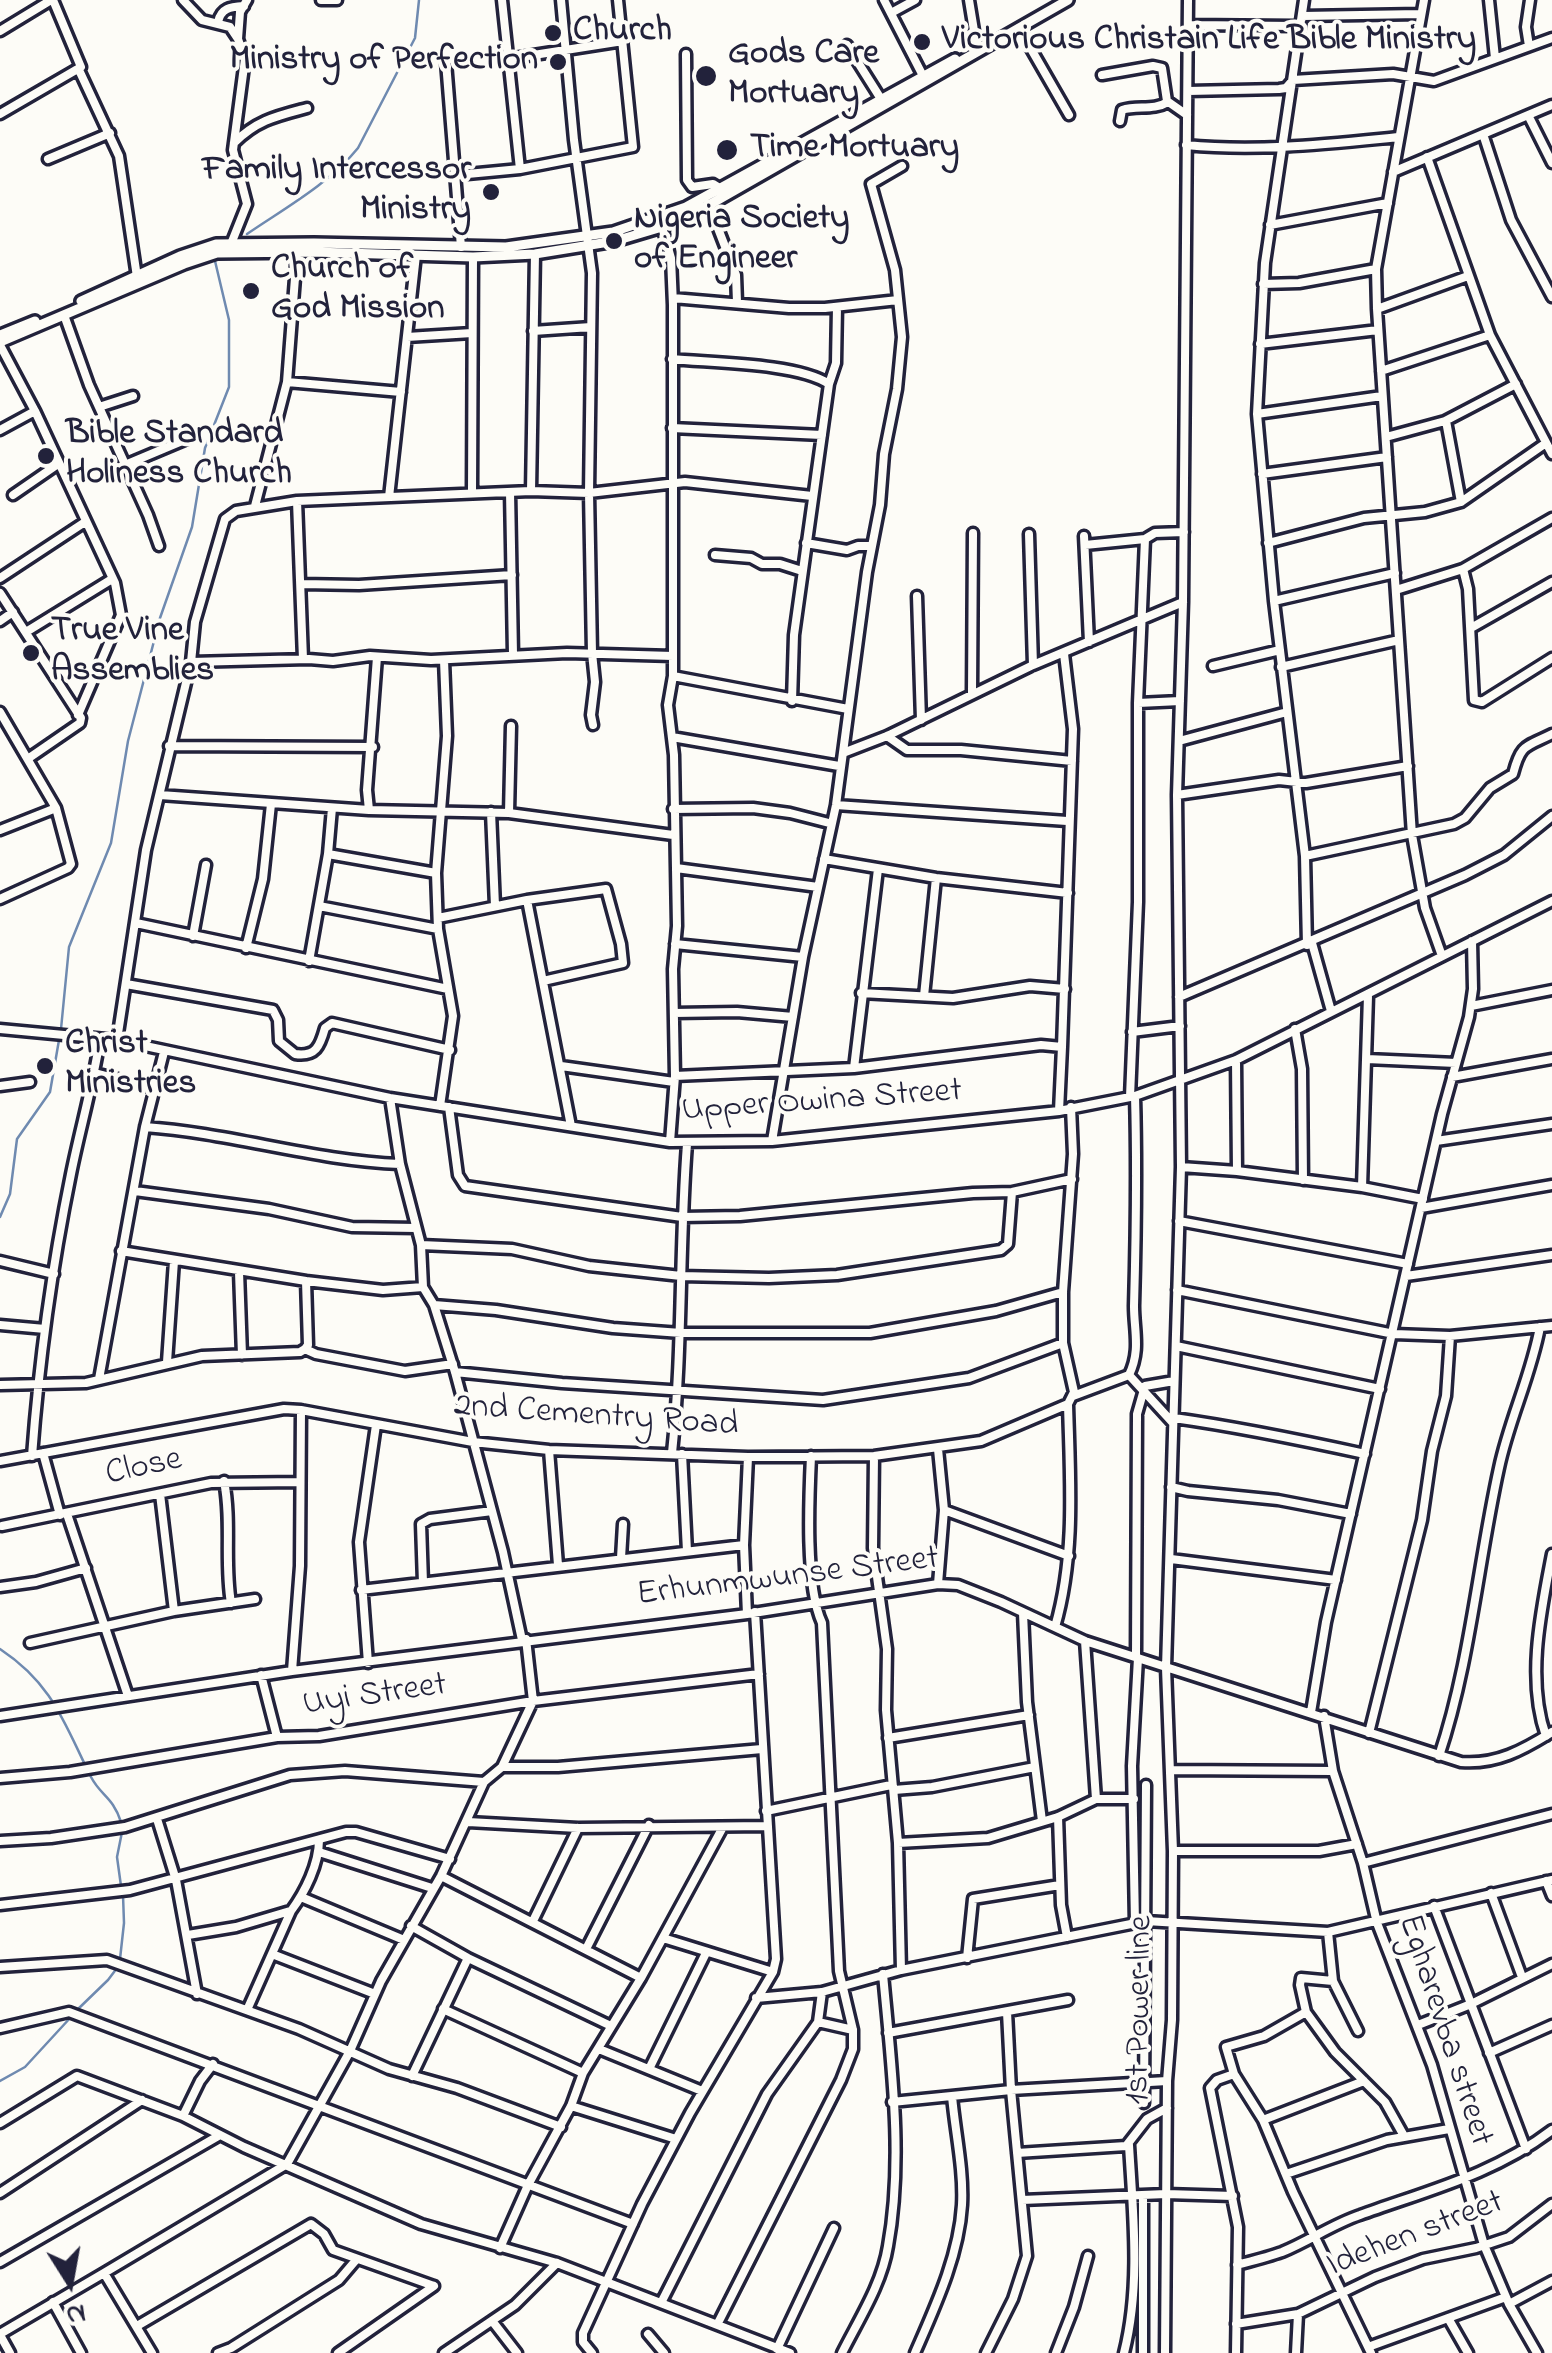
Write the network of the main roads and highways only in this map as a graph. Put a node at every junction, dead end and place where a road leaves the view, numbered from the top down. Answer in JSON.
{"nodes":[{"id":1,"x":1056,"y":0,"type":"edge"},
{"id":2,"x":1068,"y":0,"type":"edge"},
{"id":3,"x":588,"y":241,"type":"junction"},
{"id":4,"x":0,"y":341,"type":"edge"}],
"edges":[{"from":1,"to":3,"type":"main road"},
{"from":2,"to":3,"type":"main road"},
{"from":3,"to":4,"type":"main road"},
{"from":3,"to":4,"type":"main road"}]}
